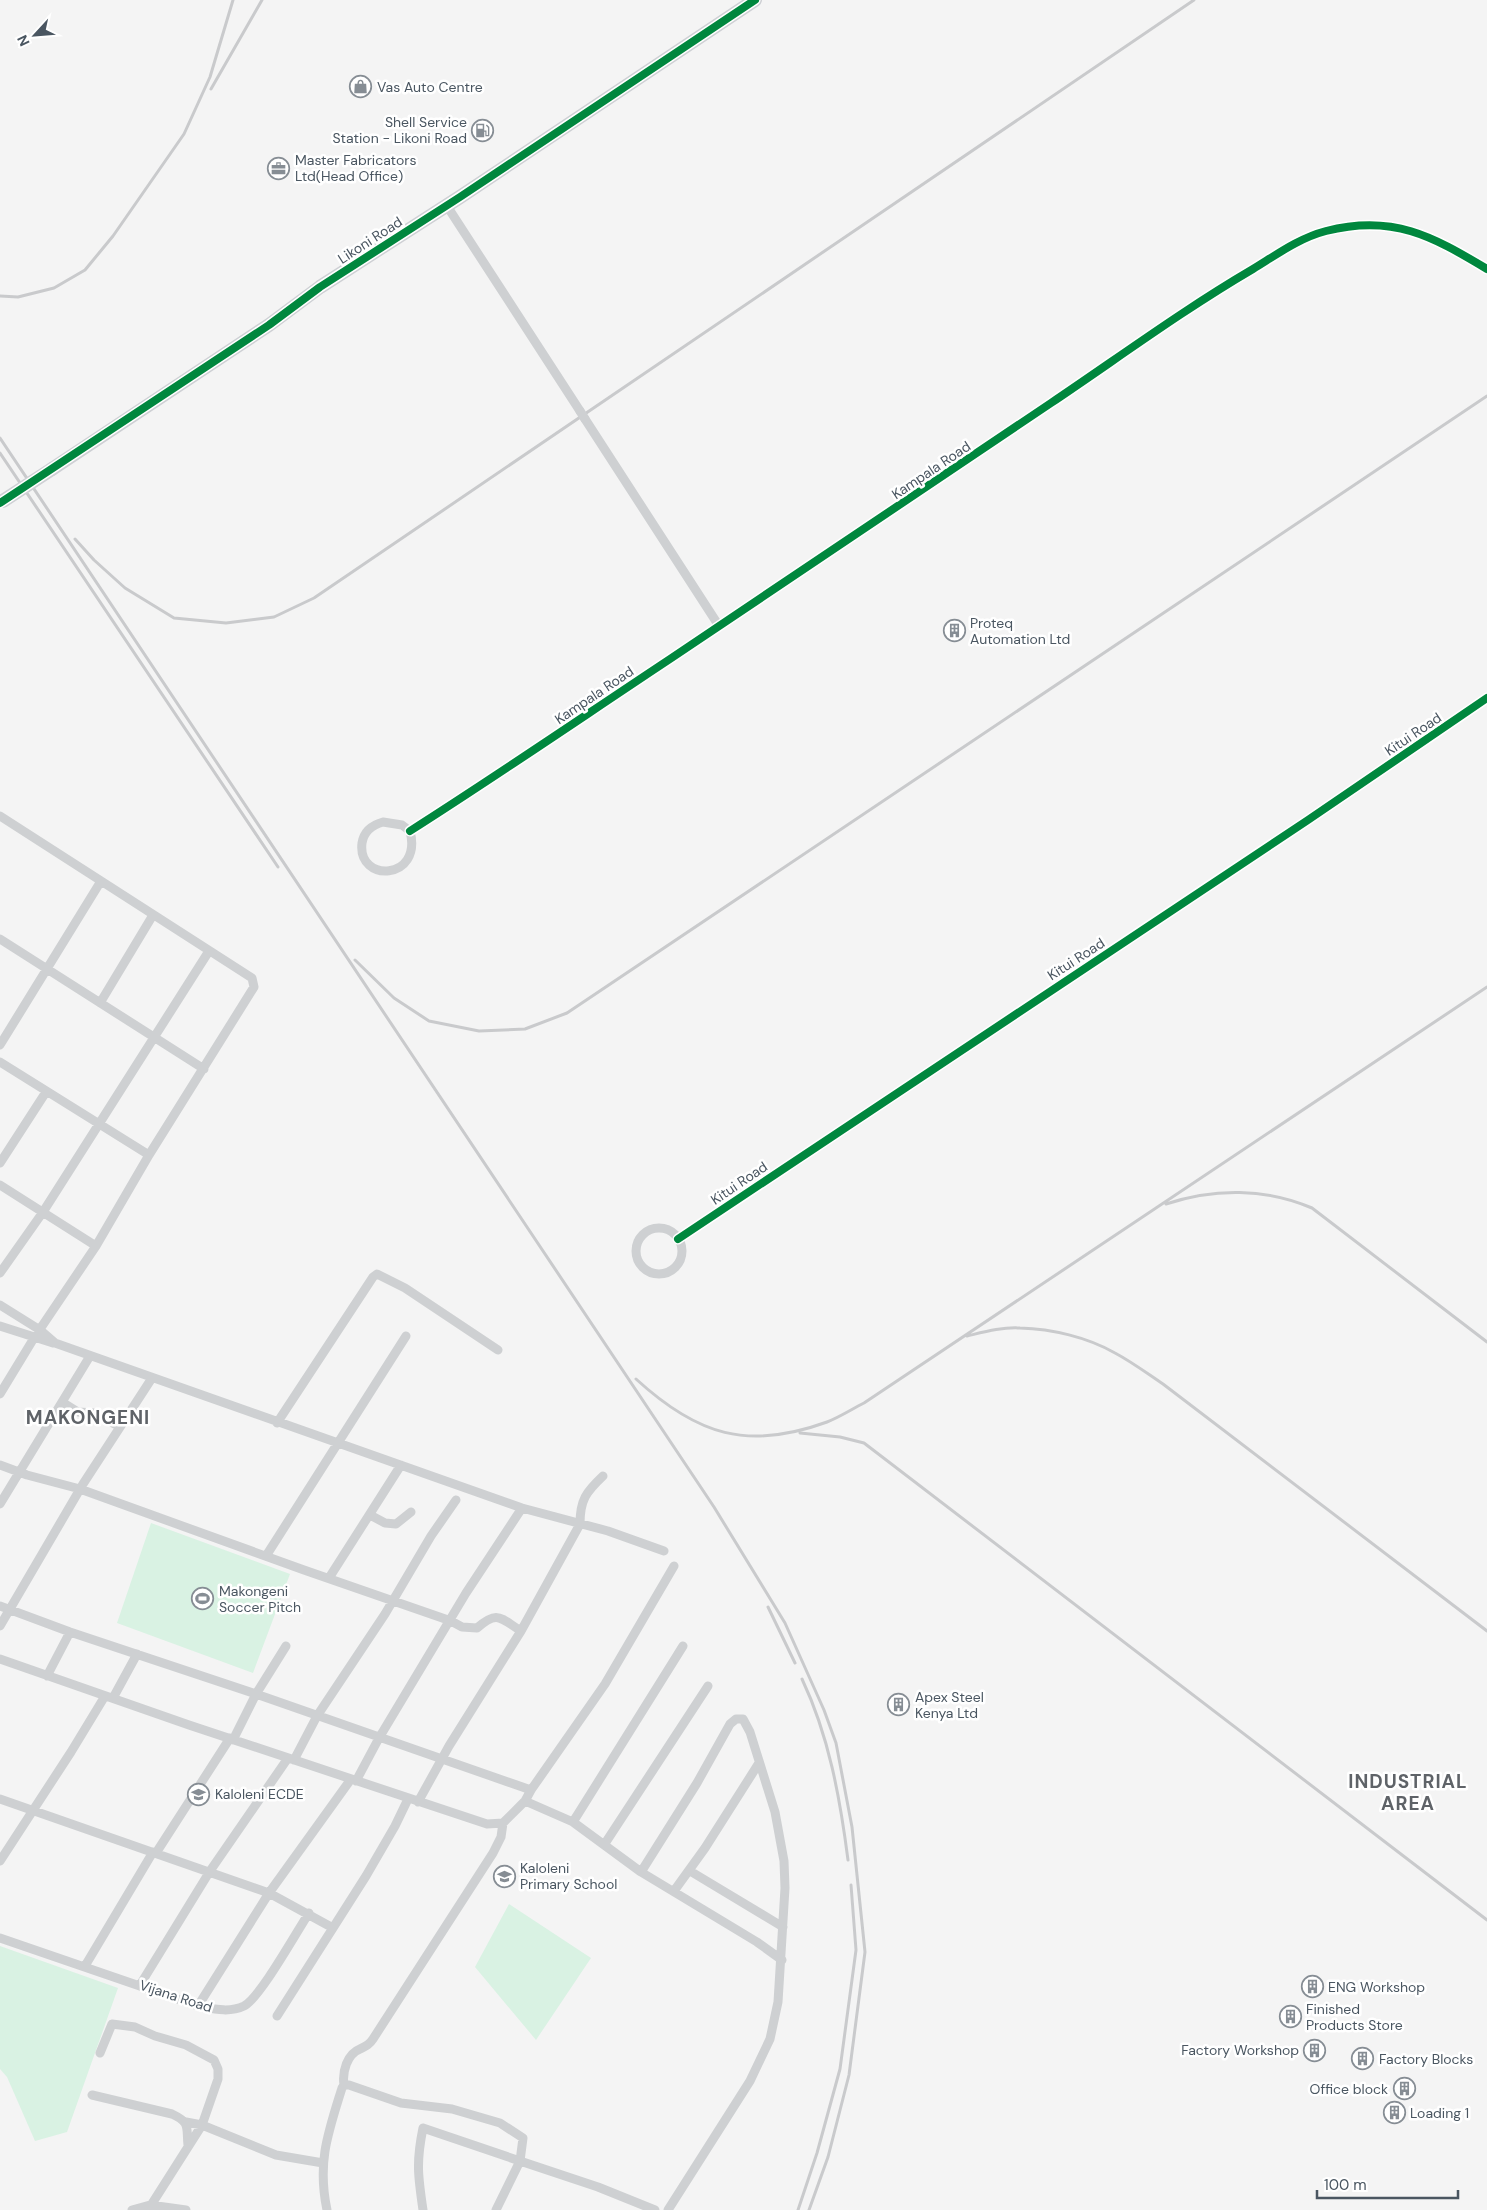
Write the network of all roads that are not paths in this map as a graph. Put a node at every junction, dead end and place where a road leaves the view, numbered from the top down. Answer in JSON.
{"nodes":[{"id":1,"x":748,"y":0,"type":"edge"},
{"id":2,"x":755,"y":0,"type":"edge"},
{"id":3,"x":680,"y":47,"type":"junction"},
{"id":4,"x":447,"y":206,"type":"junction"},
{"id":5,"x":1487,"y":269,"type":"edge"},
{"id":6,"x":51,"y":467,"type":"junction"},
{"id":7,"x":1,"y":500,"type":"edge"},
{"id":8,"x":719,"y":626,"type":"junction"},
{"id":9,"x":1487,"y":698,"type":"edge"},
{"id":10,"x":0,"y":816,"type":"edge"},
{"id":11,"x":410,"y":831,"type":"junction"},
{"id":12,"x":101,"y":881,"type":"junction"},
{"id":13,"x":153,"y":915,"type":"junction"},
{"id":14,"x":0,"y":939,"type":"edge"},
{"id":15,"x":209,"y":951,"type":"junction"},
{"id":16,"x":48,"y":970,"type":"junction"},
{"id":17,"x":100,"y":1003,"type":"junction"},
{"id":18,"x":155,"y":1038,"type":"junction"},
{"id":19,"x":0,"y":1045,"type":"edge"},
{"id":20,"x":0,"y":1062,"type":"edge"},
{"id":21,"x":204,"y":1069,"type":"junction"},
{"id":22,"x":46,"y":1092,"type":"junction"},
{"id":23,"x":98,"y":1125,"type":"junction"},
{"id":24,"x":149,"y":1156,"type":"junction"},
{"id":25,"x":0,"y":1163,"type":"edge"},
{"id":26,"x":0,"y":1185,"type":"edge"},
{"id":27,"x":43,"y":1212,"type":"junction"},
{"id":28,"x":678,"y":1239,"type":"junction"},
{"id":29,"x":96,"y":1246,"type":"junction"},
{"id":30,"x":0,"y":1273,"type":"edge"},
{"id":31,"x":0,"y":1306,"type":"edge"},
{"id":32,"x":0,"y":1326,"type":"edge"},
{"id":33,"x":40,"y":1330,"type":"junction"},
{"id":34,"x":406,"y":1336,"type":"dead end"},
{"id":35,"x":34,"y":1338,"type":"junction"},
{"id":36,"x":56,"y":1344,"type":"junction"},
{"id":37,"x":498,"y":1350,"type":"dead end"},
{"id":38,"x":90,"y":1356,"type":"junction"},
{"id":39,"x":152,"y":1378,"type":"junction"},
{"id":40,"x":0,"y":1394,"type":"edge"},
{"id":41,"x":62,"y":1402,"type":"junction"},
{"id":42,"x":277,"y":1423,"type":"junction"},
{"id":43,"x":120,"y":1427,"type":"junction"},
{"id":44,"x":337,"y":1443,"type":"junction"},
{"id":45,"x":0,"y":1465,"type":"edge"},
{"id":46,"x":401,"y":1465,"type":"junction"},
{"id":47,"x":20,"y":1473,"type":"junction"},
{"id":48,"x":603,"y":1476,"type":"dead end"},
{"id":49,"x":80,"y":1489,"type":"junction"},
{"id":50,"x":456,"y":1500,"type":"dead end"},
{"id":51,"x":0,"y":1504,"type":"edge"},
{"id":52,"x":522,"y":1508,"type":"junction"},
{"id":53,"x":411,"y":1512,"type":"dead end"},
{"id":54,"x":370,"y":1515,"type":"junction"},
{"id":55,"x":580,"y":1524,"type":"junction"},
{"id":56,"x":664,"y":1551,"type":"dead end"},
{"id":57,"x":266,"y":1556,"type":"junction"},
{"id":58,"x":674,"y":1566,"type":"dead end"},
{"id":59,"x":329,"y":1578,"type":"junction"},
{"id":60,"x":391,"y":1601,"type":"junction"},
{"id":61,"x":0,"y":1606,"type":"edge"},
{"id":62,"x":9,"y":1609,"type":"junction"},
{"id":63,"x":451,"y":1621,"type":"junction"},
{"id":64,"x":0,"y":1626,"type":"edge"},
{"id":65,"x":521,"y":1631,"type":"junction"},
{"id":66,"x":70,"y":1632,"type":"junction"},
{"id":67,"x":286,"y":1646,"type":"dead end"},
{"id":68,"x":683,"y":1646,"type":"dead end"},
{"id":69,"x":137,"y":1654,"type":"junction"},
{"id":70,"x":0,"y":1659,"type":"edge"},
{"id":71,"x":47,"y":1676,"type":"junction"},
{"id":72,"x":708,"y":1686,"type":"dead end"},
{"id":73,"x":256,"y":1694,"type":"junction"},
{"id":74,"x":109,"y":1697,"type":"junction"},
{"id":75,"x":317,"y":1716,"type":"junction"},
{"id":76,"x":379,"y":1738,"type":"junction"},
{"id":77,"x":231,"y":1739,"type":"junction"},
{"id":78,"x":291,"y":1759,"type":"junction"},
{"id":79,"x":441,"y":1760,"type":"junction"},
{"id":80,"x":759,"y":1763,"type":"junction"},
{"id":81,"x":353,"y":1780,"type":"junction"},
{"id":82,"x":531,"y":1790,"type":"junction"},
{"id":83,"x":408,"y":1798,"type":"junction"},
{"id":84,"x":0,"y":1799,"type":"edge"},
{"id":85,"x":525,"y":1800,"type":"junction"},
{"id":86,"x":418,"y":1802,"type":"junction"},
{"id":87,"x":33,"y":1810,"type":"junction"},
{"id":88,"x":573,"y":1822,"type":"junction"},
{"id":89,"x":503,"y":1823,"type":"junction"},
{"id":90,"x":604,"y":1845,"type":"junction"},
{"id":91,"x":155,"y":1852,"type":"junction"},
{"id":92,"x":0,"y":1861,"type":"edge"},
{"id":93,"x":690,"y":1870,"type":"junction"},
{"id":94,"x":210,"y":1871,"type":"junction"},
{"id":95,"x":641,"y":1872,"type":"junction"},
{"id":96,"x":674,"y":1891,"type":"junction"},
{"id":97,"x":270,"y":1893,"type":"junction"},
{"id":98,"x":309,"y":1913,"type":"junction"},
{"id":99,"x":783,"y":1927,"type":"junction"},
{"id":100,"x":333,"y":1928,"type":"junction"},
{"id":101,"x":0,"y":1938,"type":"edge"},
{"id":102,"x":782,"y":1960,"type":"junction"},
{"id":103,"x":85,"y":1966,"type":"junction"},
{"id":104,"x":140,"y":1985,"type":"junction"},
{"id":105,"x":198,"y":2006,"type":"junction"},
{"id":106,"x":277,"y":2016,"type":"dead end"},
{"id":107,"x":100,"y":2053,"type":"dead end"},
{"id":108,"x":344,"y":2084,"type":"junction"},
{"id":109,"x":92,"y":2095,"type":"dead end"},
{"id":110,"x":186,"y":2122,"type":"junction"},
{"id":111,"x":202,"y":2125,"type":"junction"},
{"id":112,"x":188,"y":2145,"type":"junction"},
{"id":113,"x":520,"y":2161,"type":"junction"},
{"id":114,"x":323,"y":2163,"type":"junction"},
{"id":115,"x":149,"y":2207,"type":"edge"},
{"id":116,"x":132,"y":2210,"type":"edge"},
{"id":117,"x":186,"y":2210,"type":"edge"},
{"id":118,"x":327,"y":2210,"type":"edge"},
{"id":119,"x":424,"y":2210,"type":"edge"},
{"id":120,"x":496,"y":2210,"type":"edge"},
{"id":121,"x":655,"y":2210,"type":"edge"},
{"id":122,"x":668,"y":2210,"type":"edge"}],
"edges":[{"from":1,"to":3,"type":"street","name":"Likoni Road"},
{"from":2,"to":3,"type":"street","name":"Likoni Road"},
{"from":3,"to":4,"type":"street","name":"Likoni Road"},
{"from":3,"to":6,"type":"street","name":"Likoni Road"},
{"from":4,"to":6,"type":"street","name":"Likoni Road"},
{"from":4,"to":8,"type":"street","bridge":true},
{"from":5,"to":8,"type":"street","name":"Kampala Road"},
{"from":6,"to":7,"type":"street","name":"Likoni Road","bridge":true},
{"from":8,"to":11,"type":"street","name":"Kampala Road"},
{"from":9,"to":28,"type":"street","name":"Kitui Road"},
{"from":10,"to":12,"type":"street"},
{"from":11,"to":11,"type":"street"},
{"from":12,"to":13,"type":"street"},
{"from":12,"to":16,"type":"street"},
{"from":13,"to":15,"type":"street"},
{"from":13,"to":17,"type":"street"},
{"from":14,"to":16,"type":"street"},
{"from":15,"to":18,"type":"street"},
{"from":15,"to":21,"type":"street"},
{"from":16,"to":17,"type":"street"},
{"from":16,"to":19,"type":"street"},
{"from":17,"to":18,"type":"street"},
{"from":18,"to":21,"type":"street"},
{"from":18,"to":23,"type":"street"},
{"from":20,"to":22,"type":"street"},
{"from":21,"to":24,"type":"street"},
{"from":22,"to":23,"type":"street"},
{"from":22,"to":25,"type":"street"},
{"from":23,"to":24,"type":"street"},
{"from":23,"to":27,"type":"street"},
{"from":24,"to":29,"type":"street"},
{"from":26,"to":27,"type":"street"},
{"from":27,"to":29,"type":"street"},
{"from":27,"to":30,"type":"street"},
{"from":28,"to":28,"type":"street"},
{"from":29,"to":33,"type":"street"},
{"from":31,"to":33,"type":"street"},
{"from":32,"to":35,"type":"street"},
{"from":33,"to":35,"type":"street"},
{"from":33,"to":36,"type":"street"},
{"from":34,"to":44,"type":"street"},
{"from":35,"to":36,"type":"street"},
{"from":35,"to":40,"type":"street"},
{"from":36,"to":38,"type":"street"},
{"from":37,"to":42,"type":"street"},
{"from":38,"to":39,"type":"street"},
{"from":38,"to":41,"type":"street"},
{"from":39,"to":42,"type":"street"},
{"from":39,"to":43,"type":"street"},
{"from":41,"to":43,"type":"street"},
{"from":41,"to":47,"type":"street"},
{"from":42,"to":44,"type":"street"},
{"from":43,"to":49,"type":"street"},
{"from":44,"to":46,"type":"street"},
{"from":44,"to":57,"type":"street"},
{"from":45,"to":47,"type":"street"},
{"from":46,"to":52,"type":"street"},
{"from":46,"to":54,"type":"street"},
{"from":47,"to":49,"type":"street"},
{"from":47,"to":51,"type":"street"},
{"from":48,"to":55,"type":"street"},
{"from":49,"to":57,"type":"street"},
{"from":49,"to":62,"type":"street"},
{"from":50,"to":60,"type":"street"},
{"from":52,"to":55,"type":"street"},
{"from":52,"to":63,"type":"street"},
{"from":53,"to":54,"type":"street"},
{"from":54,"to":59,"type":"street"},
{"from":55,"to":56,"type":"street"},
{"from":55,"to":65,"type":"street"},
{"from":57,"to":59,"type":"street"},
{"from":58,"to":82,"type":"street"},
{"from":59,"to":60,"type":"street"},
{"from":60,"to":63,"type":"street"},
{"from":60,"to":75,"type":"street"},
{"from":61,"to":62,"type":"street"},
{"from":62,"to":64,"type":"street"},
{"from":62,"to":66,"type":"street"},
{"from":63,"to":65,"type":"street"},
{"from":63,"to":76,"type":"street"},
{"from":65,"to":79,"type":"street"},
{"from":66,"to":69,"type":"street"},
{"from":66,"to":71,"type":"street"},
{"from":67,"to":73,"type":"street"},
{"from":68,"to":88,"type":"street"},
{"from":69,"to":73,"type":"street"},
{"from":69,"to":74,"type":"street"},
{"from":70,"to":71,"type":"street"},
{"from":71,"to":74,"type":"street"},
{"from":72,"to":90,"type":"street"},
{"from":73,"to":75,"type":"street"},
{"from":73,"to":77,"type":"street"},
{"from":74,"to":77,"type":"street"},
{"from":74,"to":87,"type":"street"},
{"from":75,"to":76,"type":"street"},
{"from":75,"to":78,"type":"street"},
{"from":76,"to":79,"type":"street"},
{"from":76,"to":81,"type":"street"},
{"from":77,"to":78,"type":"street"},
{"from":77,"to":91,"type":"street"},
{"from":78,"to":81,"type":"street"},
{"from":78,"to":94,"type":"street"},
{"from":79,"to":82,"type":"street"},
{"from":79,"to":86,"type":"street"},
{"from":80,"to":93,"type":"street"},
{"from":80,"to":95,"type":"street"},
{"from":80,"to":99,"type":"street"},
{"from":81,"to":83,"type":"street"},
{"from":81,"to":97,"type":"street"},
{"from":82,"to":85,"type":"street"},
{"from":83,"to":86,"type":"street"},
{"from":83,"to":100,"type":"street"},
{"from":84,"to":87,"type":"street"},
{"from":85,"to":88,"type":"street"},
{"from":85,"to":89,"type":"street"},
{"from":86,"to":89,"type":"street"},
{"from":87,"to":91,"type":"street"},
{"from":87,"to":92,"type":"street"},
{"from":88,"to":90,"type":"street"},
{"from":89,"to":108,"type":"street"},
{"from":90,"to":95,"type":"street"},
{"from":91,"to":94,"type":"street"},
{"from":91,"to":103,"type":"street"},
{"from":93,"to":96,"type":"street"},
{"from":93,"to":99,"type":"street"},
{"from":94,"to":97,"type":"street"},
{"from":94,"to":104,"type":"street"},
{"from":95,"to":96,"type":"street"},
{"from":96,"to":102,"type":"street"},
{"from":97,"to":98,"type":"street"},
{"from":97,"to":105,"type":"street"},
{"from":98,"to":100,"type":"street"},
{"from":98,"to":105,"type":"street","name":"Vijana Road"},
{"from":99,"to":102,"type":"street"},
{"from":100,"to":106,"type":"street"},
{"from":101,"to":103,"type":"street","name":"Vijana Road"},
{"from":102,"to":122,"type":"street"},
{"from":103,"to":104,"type":"street","name":"Vijana Road"},
{"from":104,"to":105,"type":"street","name":"Vijana Road"},
{"from":107,"to":111,"type":"street"},
{"from":108,"to":113,"type":"street"},
{"from":108,"to":114,"type":"street"},
{"from":109,"to":110,"type":"street"},
{"from":110,"to":111,"type":"street"},
{"from":110,"to":112,"type":"street"},
{"from":111,"to":112,"type":"street"},
{"from":111,"to":114,"type":"street"},
{"from":112,"to":115,"type":"street"},
{"from":113,"to":119,"type":"street"},
{"from":113,"to":120,"type":"street"},
{"from":113,"to":121,"type":"street"},
{"from":114,"to":118,"type":"street"},
{"from":115,"to":116,"type":"street"},
{"from":115,"to":117,"type":"street"}]}
